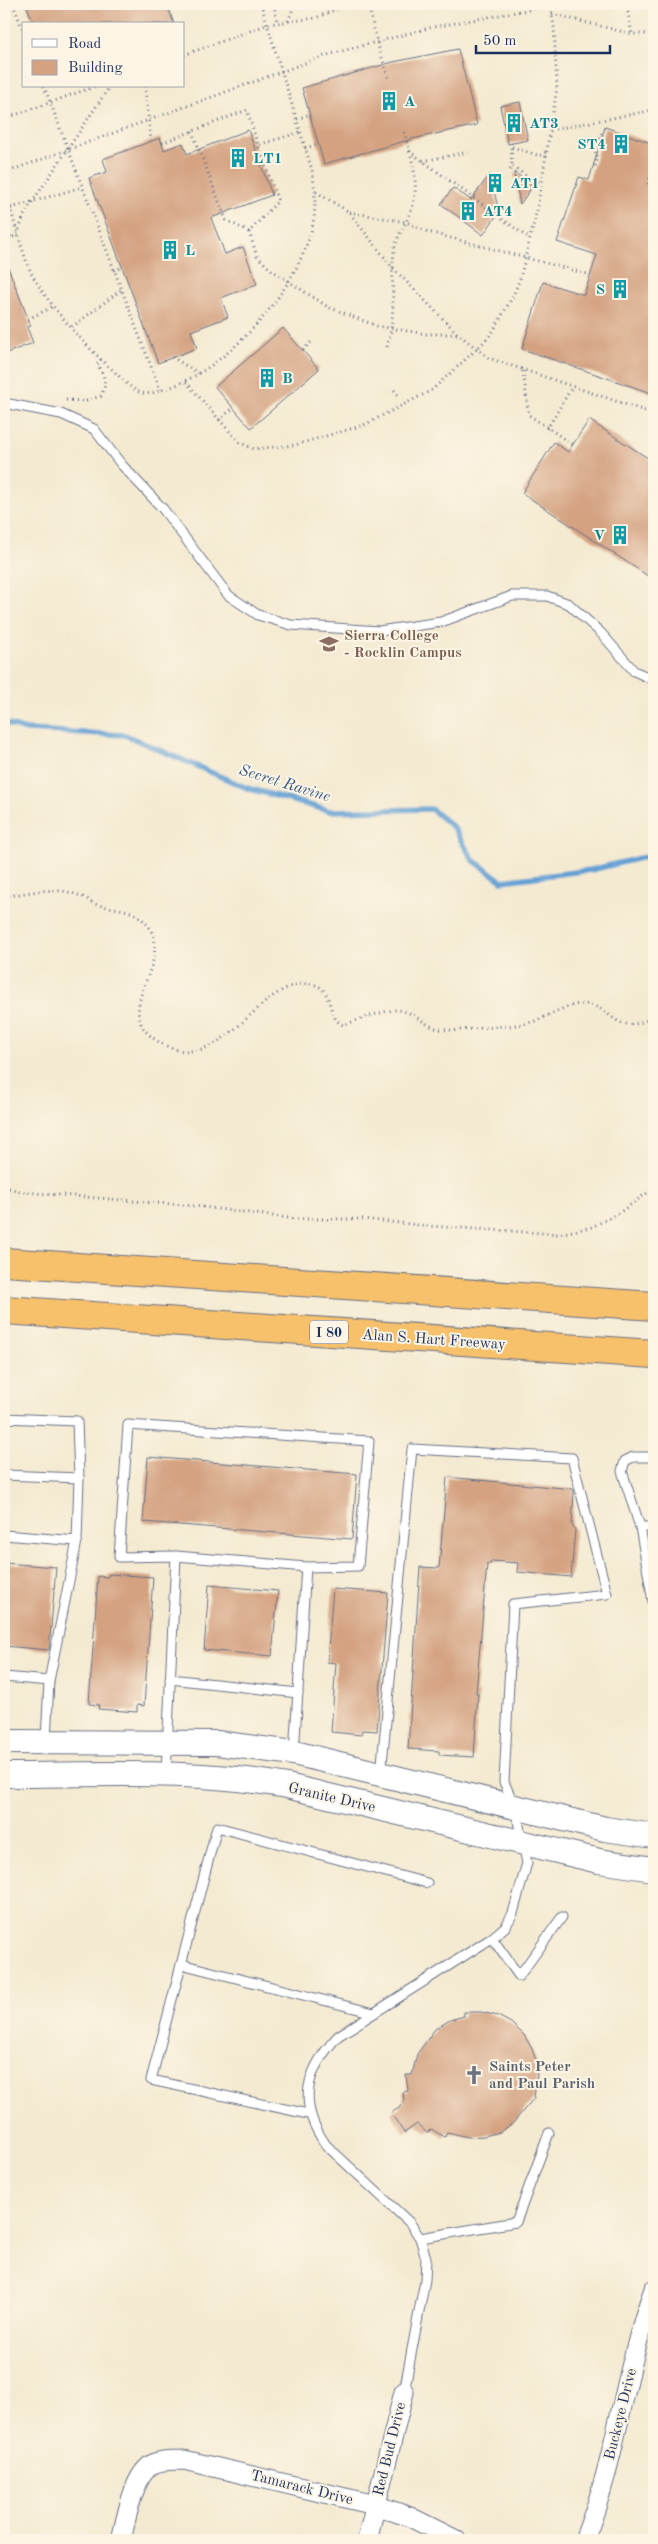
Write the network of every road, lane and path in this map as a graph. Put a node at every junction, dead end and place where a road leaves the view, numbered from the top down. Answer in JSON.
{"nodes":[{"id":1,"x":13,"y":4,"type":"edge"},
{"id":2,"x":261,"y":4,"type":"edge"},
{"id":3,"x":274,"y":4,"type":"edge"},
{"id":4,"x":295,"y":4,"type":"edge"},
{"id":5,"x":348,"y":4,"type":"edge"},
{"id":6,"x":368,"y":4,"type":"edge"},
{"id":7,"x":550,"y":5,"type":"edge"},
{"id":8,"x":627,"y":7,"type":"dead end"},
{"id":9,"x":552,"y":14,"type":"junction"},
{"id":10,"x":288,"y":21,"type":"junction"},
{"id":11,"x":277,"y":22,"type":"junction"},
{"id":12,"x":269,"y":24,"type":"junction"},
{"id":13,"x":22,"y":27,"type":"edge"},
{"id":14,"x":632,"y":34,"type":"junction"},
{"id":15,"x":654,"y":34,"type":"edge"},
{"id":16,"x":377,"y":42,"type":"junction"},
{"id":17,"x":185,"y":55,"type":"edge"},
{"id":18,"x":281,"y":71,"type":"junction"},
{"id":19,"x":389,"y":80,"type":"dead end"},
{"id":20,"x":45,"y":88,"type":"edge"},
{"id":21,"x":91,"y":88,"type":"edge"},
{"id":22,"x":109,"y":88,"type":"edge"},
{"id":23,"x":145,"y":88,"type":"edge"},
{"id":24,"x":50,"y":103,"type":"junction"},
{"id":25,"x":654,"y":110,"type":"edge"},
{"id":26,"x":310,"y":114,"type":"dead end"},
{"id":27,"x":150,"y":118,"type":"junction"},
{"id":28,"x":297,"y":118,"type":"junction"},
{"id":29,"x":4,"y":119,"type":"edge"},
{"id":30,"x":404,"y":130,"type":"dead end"},
{"id":31,"x":550,"y":130,"type":"junction"},
{"id":32,"x":192,"y":131,"type":"junction"},
{"id":33,"x":301,"y":132,"type":"junction"},
{"id":34,"x":604,"y":133,"type":"dead end"},
{"id":35,"x":151,"y":141,"type":"dead end"},
{"id":36,"x":162,"y":143,"type":"dead end"},
{"id":37,"x":319,"y":144,"type":"dead end"},
{"id":38,"x":258,"y":145,"type":"junction"},
{"id":39,"x":306,"y":148,"type":"junction"},
{"id":40,"x":67,"y":149,"type":"junction"},
{"id":41,"x":409,"y":151,"type":"junction"},
{"id":42,"x":469,"y":152,"type":"dead end"},
{"id":43,"x":546,"y":152,"type":"junction"},
{"id":44,"x":423,"y":161,"type":"junction"},
{"id":45,"x":595,"y":166,"type":"dead end"},
{"id":46,"x":4,"y":173,"type":"edge"},
{"id":47,"x":651,"y":173,"type":"dead end"},
{"id":48,"x":541,"y":183,"type":"junction"},
{"id":49,"x":648,"y":184,"type":"dead end"},
{"id":50,"x":82,"y":187,"type":"junction"},
{"id":51,"x":4,"y":188,"type":"edge"},
{"id":52,"x":316,"y":192,"type":"junction"},
{"id":53,"x":32,"y":201,"type":"junction"},
{"id":54,"x":10,"y":208,"type":"junction"},
{"id":55,"x":350,"y":212,"type":"junction"},
{"id":56,"x":406,"y":222,"type":"junction"},
{"id":57,"x":4,"y":229,"type":"edge"},
{"id":58,"x":249,"y":232,"type":"junction"},
{"id":59,"x":18,"y":236,"type":"junction"},
{"id":60,"x":11,"y":238,"type":"junction"},
{"id":61,"x":530,"y":239,"type":"junction"},
{"id":62,"x":4,"y":241,"type":"edge"},
{"id":63,"x":526,"y":258,"type":"junction"},
{"id":64,"x":123,"y":267,"type":"dead end"},
{"id":65,"x":392,"y":267,"type":"junction"},
{"id":66,"x":114,"y":270,"type":"junction"},
{"id":67,"x":591,"y":275,"type":"dead end"},
{"id":68,"x":289,"y":283,"type":"junction"},
{"id":69,"x":122,"y":290,"type":"junction"},
{"id":70,"x":54,"y":306,"type":"junction"},
{"id":71,"x":28,"y":319,"type":"dead end"},
{"id":72,"x":72,"y":327,"type":"junction"},
{"id":73,"x":393,"y":328,"type":"junction"},
{"id":74,"x":458,"y":334,"type":"junction"},
{"id":75,"x":311,"y":342,"type":"dead end"},
{"id":76,"x":387,"y":347,"type":"dead end"},
{"id":77,"x":477,"y":349,"type":"junction"},
{"id":78,"x":303,"y":350,"type":"dead end"},
{"id":79,"x":172,"y":358,"type":"dead end"},
{"id":80,"x":101,"y":359,"type":"junction"},
{"id":81,"x":522,"y":371,"type":"junction"},
{"id":82,"x":198,"y":373,"type":"junction"},
{"id":83,"x":186,"y":382,"type":"junction"},
{"id":84,"x":572,"y":387,"type":"junction"},
{"id":85,"x":160,"y":390,"type":"junction"},
{"id":86,"x":394,"y":390,"type":"dead end"},
{"id":87,"x":399,"y":396,"type":"dead end"},
{"id":88,"x":62,"y":400,"type":"dead end"},
{"id":89,"x":4,"y":403,"type":"edge"},
{"id":90,"x":233,"y":408,"type":"dead end"},
{"id":91,"x":654,"y":414,"type":"edge"},
{"id":92,"x":219,"y":420,"type":"junction"},
{"id":93,"x":547,"y":429,"type":"junction"},
{"id":94,"x":573,"y":445,"type":"dead end"},
{"id":95,"x":654,"y":680,"type":"edge"},
{"id":96,"x":4,"y":897,"type":"edge"},
{"id":97,"x":654,"y":1017,"type":"edge"},
{"id":98,"x":4,"y":1187,"type":"edge"},
{"id":99,"x":654,"y":1188,"type":"edge"},
{"id":100,"x":4,"y":1262,"type":"edge"},
{"id":101,"x":654,"y":1306,"type":"edge"},
{"id":102,"x":4,"y":1310,"type":"edge"},
{"id":103,"x":654,"y":1354,"type":"edge"},
{"id":104,"x":4,"y":1418,"type":"edge"},
{"id":105,"x":654,"y":1457,"type":"edge"},
{"id":106,"x":4,"y":1475,"type":"edge"},
{"id":107,"x":79,"y":1478,"type":"junction"},
{"id":108,"x":640,"y":1526,"type":"junction"},
{"id":109,"x":654,"y":1527,"type":"edge"},
{"id":110,"x":4,"y":1534,"type":"edge"},
{"id":111,"x":77,"y":1541,"type":"junction"},
{"id":112,"x":176,"y":1556,"type":"junction"},
{"id":113,"x":306,"y":1567,"type":"junction"},
{"id":114,"x":654,"y":1607,"type":"edge"},
{"id":115,"x":4,"y":1677,"type":"edge"},
{"id":116,"x":170,"y":1678,"type":"junction"},
{"id":117,"x":49,"y":1681,"type":"junction"},
{"id":118,"x":298,"y":1693,"type":"junction"},
{"id":119,"x":46,"y":1741,"type":"junction"},
{"id":120,"x":167,"y":1741,"type":"junction"},
{"id":121,"x":4,"y":1742,"type":"edge"},
{"id":122,"x":294,"y":1753,"type":"junction"},
{"id":123,"x":166,"y":1774,"type":"junction"},
{"id":124,"x":380,"y":1774,"type":"junction"},
{"id":125,"x":4,"y":1775,"type":"edge"},
{"id":126,"x":515,"y":1807,"type":"junction"},
{"id":127,"x":654,"y":1836,"type":"edge"},
{"id":128,"x":523,"y":1843,"type":"junction"},
{"id":129,"x":654,"y":1869,"type":"edge"},
{"id":130,"x":427,"y":1884,"type":"dead end"},
{"id":131,"x":562,"y":1917,"type":"dead end"},
{"id":132,"x":492,"y":1938,"type":"junction"},
{"id":133,"x":182,"y":1964,"type":"junction"},
{"id":134,"x":374,"y":2013,"type":"junction"},
{"id":135,"x":308,"y":2114,"type":"junction"},
{"id":136,"x":549,"y":2133,"type":"dead end"},
{"id":137,"x":420,"y":2238,"type":"junction"},
{"id":138,"x":654,"y":2288,"type":"edge"},
{"id":139,"x":404,"y":2392,"type":"joint"},
{"id":140,"x":375,"y":2505,"type":"junction"},
{"id":141,"x":121,"y":2540,"type":"edge"},
{"id":142,"x":367,"y":2540,"type":"edge"},
{"id":143,"x":456,"y":2540,"type":"edge"},
{"id":144,"x":584,"y":2540,"type":"edge"}],
"edges":[{"from":1,"to":13,"type":"path"},
{"from":2,"to":12,"type":"path"},
{"from":3,"to":11,"type":"path"},
{"from":4,"to":10,"type":"path"},
{"from":5,"to":10,"type":"path"},
{"from":6,"to":16,"type":"path"},
{"from":7,"to":9,"type":"path"},
{"from":7,"to":16,"type":"path"},
{"from":8,"to":14,"type":"path"},
{"from":9,"to":14,"type":"path"},
{"from":9,"to":31,"type":"path"},
{"from":10,"to":11,"type":"path"},
{"from":11,"to":12,"type":"path"},
{"from":12,"to":17,"type":"path"},
{"from":12,"to":18,"type":"path"},
{"from":14,"to":15,"type":"path"},
{"from":16,"to":18,"type":"path"},
{"from":16,"to":19,"type":"path"},
{"from":18,"to":27,"type":"path"},
{"from":18,"to":28,"type":"path"},
{"from":20,"to":24,"type":"path"},
{"from":21,"to":24,"type":"path"},
{"from":22,"to":40,"type":"path"},
{"from":23,"to":27,"type":"path"},
{"from":24,"to":29,"type":"path"},
{"from":24,"to":40,"type":"path"},
{"from":25,"to":31,"type":"path"},
{"from":26,"to":28,"type":"path"},
{"from":27,"to":35,"type":"path"},
{"from":27,"to":40,"type":"path"},
{"from":28,"to":33,"type":"path"},
{"from":30,"to":41,"type":"path"},
{"from":31,"to":43,"type":"path"},
{"from":32,"to":36,"type":"path"},
{"from":32,"to":38,"type":"path"},
{"from":32,"to":58,"type":"path"},
{"from":33,"to":38,"type":"path"},
{"from":33,"to":39,"type":"path"},
{"from":34,"to":45,"type":"path"},
{"from":37,"to":39,"type":"path"},
{"from":38,"to":58,"type":"path"},
{"from":39,"to":52,"type":"path"},
{"from":40,"to":46,"type":"path"},
{"from":40,"to":50,"type":"path"},
{"from":40,"to":53,"type":"path"},
{"from":41,"to":44,"type":"path"},
{"from":41,"to":56,"type":"path"},
{"from":42,"to":44,"type":"path"},
{"from":43,"to":48,"type":"path"},
{"from":43,"to":48,"type":"path"},
{"from":44,"to":61,"type":"path"},
{"from":47,"to":49,"type":"path"},
{"from":48,"to":61,"type":"path"},
{"from":50,"to":53,"type":"path"},
{"from":50,"to":66,"type":"path"},
{"from":51,"to":54,"type":"path"},
{"from":52,"to":55,"type":"path"},
{"from":52,"to":68,"type":"path"},
{"from":53,"to":54,"type":"path"},
{"from":53,"to":59,"type":"path"},
{"from":54,"to":59,"type":"path"},
{"from":55,"to":56,"type":"path"},
{"from":55,"to":65,"type":"path"},
{"from":56,"to":63,"type":"path"},
{"from":56,"to":65,"type":"path"},
{"from":57,"to":60,"type":"path"},
{"from":58,"to":68,"type":"path"},
{"from":59,"to":60,"type":"path"},
{"from":59,"to":70,"type":"path"},
{"from":60,"to":62,"type":"path"},
{"from":61,"to":63,"type":"path"},
{"from":63,"to":67,"type":"path"},
{"from":63,"to":77,"type":"path"},
{"from":64,"to":66,"type":"path"},
{"from":65,"to":73,"type":"path"},
{"from":65,"to":74,"type":"path"},
{"from":66,"to":69,"type":"path"},
{"from":68,"to":73,"type":"path"},
{"from":68,"to":82,"type":"path"},
{"from":69,"to":72,"type":"path"},
{"from":69,"to":85,"type":"path"},
{"from":70,"to":71,"type":"path"},
{"from":70,"to":72,"type":"path"},
{"from":72,"to":80,"type":"path"},
{"from":73,"to":74,"type":"path"},
{"from":73,"to":76,"type":"path"},
{"from":74,"to":77,"type":"path"},
{"from":75,"to":78,"type":"path"},
{"from":77,"to":81,"type":"path"},
{"from":77,"to":92,"type":"path"},
{"from":79,"to":82,"type":"path"},
{"from":80,"to":85,"type":"path"},
{"from":80,"to":88,"type":"path"},
{"from":81,"to":84,"type":"path"},
{"from":81,"to":93,"type":"path"},
{"from":82,"to":83,"type":"path"},
{"from":83,"to":85,"type":"path"},
{"from":83,"to":92,"type":"path"},
{"from":84,"to":91,"type":"path"},
{"from":84,"to":93,"type":"path"},
{"from":86,"to":87,"type":"path"},
{"from":89,"to":95,"type":"lane"},
{"from":90,"to":92,"type":"path"},
{"from":93,"to":94,"type":"path"},
{"from":96,"to":97,"type":"path"},
{"from":98,"to":99,"type":"path"},
{"from":100,"to":101,"type":"highway"},
{"from":102,"to":103,"type":"highway","name":"Alan S. Hart Freeway","number":"I 80"},
{"from":104,"to":107,"type":"lane"},
{"from":105,"to":108,"type":"lane"},
{"from":106,"to":107,"type":"lane"},
{"from":107,"to":111,"type":"lane"},
{"from":108,"to":109,"type":"lane"},
{"from":108,"to":114,"type":"lane"},
{"from":110,"to":111,"type":"lane"},
{"from":111,"to":117,"type":"lane"},
{"from":112,"to":113,"type":"lane"},
{"from":112,"to":113,"type":"lane"},
{"from":112,"to":116,"type":"lane"},
{"from":113,"to":118,"type":"lane"},
{"from":115,"to":117,"type":"lane"},
{"from":116,"to":118,"type":"lane"},
{"from":116,"to":120,"type":"lane"},
{"from":117,"to":119,"type":"lane"},
{"from":118,"to":122,"type":"lane"},
{"from":119,"to":120,"type":"street"},
{"from":119,"to":121,"type":"street"},
{"from":120,"to":122,"type":"street"},
{"from":120,"to":123,"type":"lane"},
{"from":122,"to":124,"type":"street"},
{"from":123,"to":125,"type":"street","name":"Granite Drive"},
{"from":123,"to":128,"type":"street","name":"Granite Drive"},
{"from":124,"to":126,"type":"street"},
{"from":124,"to":126,"type":"lane"},
{"from":126,"to":127,"type":"street"},
{"from":126,"to":128,"type":"lane"},
{"from":128,"to":129,"type":"street","name":"Granite Drive"},
{"from":128,"to":132,"type":"lane"},
{"from":130,"to":133,"type":"lane"},
{"from":131,"to":132,"type":"lane"},
{"from":132,"to":134,"type":"lane"},
{"from":133,"to":134,"type":"lane"},
{"from":133,"to":135,"type":"lane"},
{"from":134,"to":135,"type":"lane"},
{"from":135,"to":137,"type":"lane"},
{"from":136,"to":137,"type":"lane"},
{"from":137,"to":139,"type":"lane"},
{"from":138,"to":144,"type":"street","name":"Buckeye Drive"},
{"from":139,"to":140,"type":"street","name":"Red Bud Drive"},
{"from":140,"to":141,"type":"street","name":"Tamarack Drive"},
{"from":140,"to":142,"type":"street","name":"Red Bud Drive"},
{"from":140,"to":143,"type":"street","name":"Tamarack Drive"}]}
